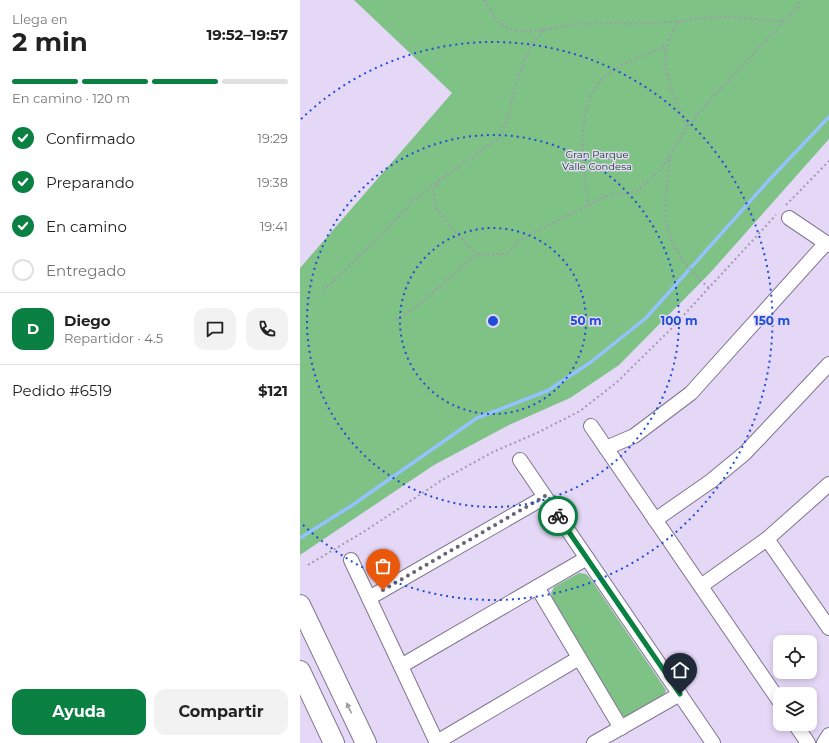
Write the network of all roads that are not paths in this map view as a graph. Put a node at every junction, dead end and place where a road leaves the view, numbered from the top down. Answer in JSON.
{"nodes":[{"id":1,"x":783,"y":214,"type":"road end"},
{"id":2,"x":828,"y":244,"type":"edge"},
{"id":3,"x":829,"y":364,"type":"edge"},
{"id":4,"x":591,"y":426,"type":"dead end"},
{"id":5,"x":606,"y":448,"type":"junction"},
{"id":6,"x":520,"y":460,"type":"dead end"},
{"id":7,"x":828,"y":486,"type":"edge"},
{"id":8,"x":545,"y":496,"type":"junction"},
{"id":9,"x":655,"y":520,"type":"junction"},
{"id":10,"x":766,"y":539,"type":"junction"},
{"id":11,"x":587,"y":558,"type":"junction"},
{"id":12,"x":351,"y":560,"type":"dead end"},
{"id":13,"x":701,"y":586,"type":"junction"},
{"id":14,"x":536,"y":588,"type":"junction"},
{"id":15,"x":369,"y":598,"type":"junction"},
{"id":16,"x":300,"y":605,"type":"edge"},
{"id":17,"x":829,"y":628,"type":"edge"},
{"id":18,"x":579,"y":658,"type":"junction"},
{"id":19,"x":401,"y":666,"type":"junction"},
{"id":20,"x":300,"y":672,"type":"edge"},
{"id":21,"x":773,"y":692,"type":"edge"},
{"id":22,"x":680,"y":694,"type":"junction"},
{"id":23,"x":621,"y":728,"type":"junction"},
{"id":24,"x":800,"y":731,"type":"edge"},
{"id":25,"x":829,"y":735,"type":"edge"},
{"id":26,"x":437,"y":742,"type":"edge"},
{"id":27,"x":334,"y":743,"type":"edge"},
{"id":28,"x":366,"y":743,"type":"edge"},
{"id":29,"x":594,"y":743,"type":"edge"},
{"id":30,"x":713,"y":743,"type":"edge"},
{"id":31,"x":808,"y":743,"type":"edge"},
{"id":32,"x":824,"y":743,"type":"edge"}],
"edges":[{"from":1,"to":2,"type":"street"},
{"from":2,"to":5,"type":"street"},
{"from":3,"to":9,"type":"street"},
{"from":4,"to":5,"type":"street"},
{"from":5,"to":9,"type":"street"},
{"from":6,"to":8,"type":"street"},
{"from":7,"to":10,"type":"street"},
{"from":8,"to":11,"type":"street"},
{"from":8,"to":15,"type":"street"},
{"from":9,"to":13,"type":"street"},
{"from":10,"to":13,"type":"street"},
{"from":10,"to":17,"type":"street"},
{"from":11,"to":14,"type":"street"},
{"from":11,"to":22,"type":"street"},
{"from":12,"to":15,"type":"street"},
{"from":13,"to":21,"type":"street"},
{"from":14,"to":18,"type":"street"},
{"from":14,"to":19,"type":"street"},
{"from":15,"to":19,"type":"street"},
{"from":28,"to":16,"type":"street","one_way":true},
{"from":18,"to":23,"type":"street"},
{"from":18,"to":26,"type":"street"},
{"from":19,"to":26,"type":"street"},
{"from":20,"to":27,"type":"street"},
{"from":22,"to":23,"type":"street"},
{"from":22,"to":30,"type":"street"},
{"from":23,"to":29,"type":"street"},
{"from":24,"to":31,"type":"street"},
{"from":25,"to":32,"type":"street"}]}
